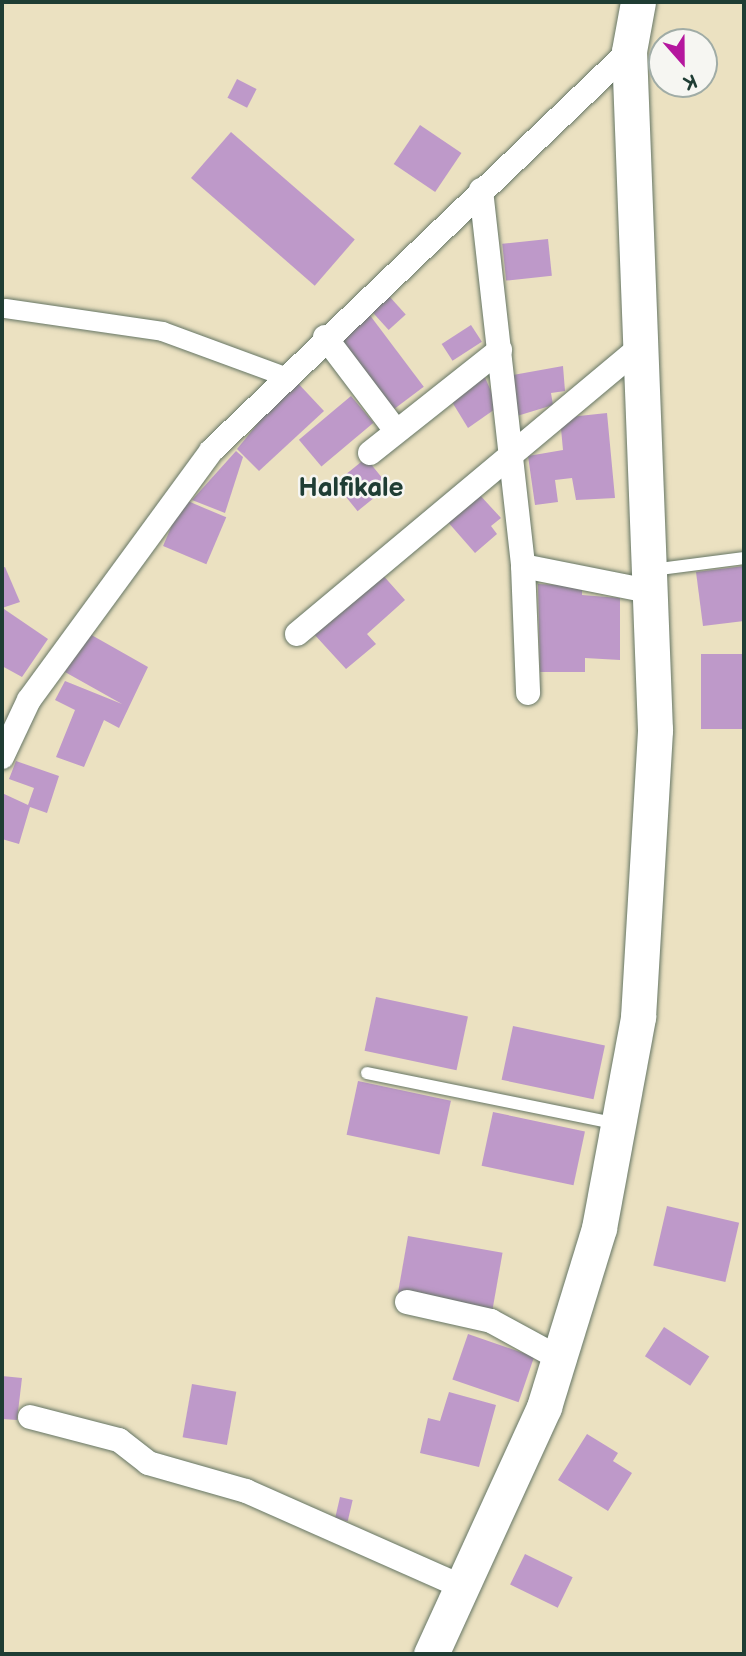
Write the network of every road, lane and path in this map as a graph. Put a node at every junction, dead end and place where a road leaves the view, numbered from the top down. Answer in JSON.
{"nodes":[{"id":1,"x":638,"y":2,"type":"edge"},
{"id":2,"x":629,"y":51,"type":"junction"},
{"id":3,"x":481,"y":190,"type":"junction"},
{"id":4,"x":5,"y":308,"type":"dead end"},
{"id":5,"x":325,"y":337,"type":"junction"},
{"id":6,"x":639,"y":348,"type":"junction"},
{"id":7,"x":500,"y":350,"type":"junction"},
{"id":8,"x":284,"y":376,"type":"junction"},
{"id":9,"x":396,"y":431,"type":"junction"},
{"id":10,"x":512,"y":451,"type":"junction"},
{"id":11,"x":370,"y":453,"type":"dead end"},
{"id":12,"x":744,"y":558,"type":"edge"},
{"id":13,"x":523,"y":566,"type":"junction"},
{"id":14,"x":653,"y":581,"type":"junction"},
{"id":15,"x":297,"y":634,"type":"dead end"},
{"id":16,"x":528,"y":693,"type":"dead end"},
{"id":17,"x":2,"y":757,"type":"edge"},
{"id":18,"x":367,"y":1073,"type":"dead end"},
{"id":19,"x":618,"y":1125,"type":"junction"},
{"id":20,"x":407,"y":1302,"type":"dead end"},
{"id":21,"x":559,"y":1358,"type":"junction"},
{"id":22,"x":30,"y":1418,"type":"dead end"},
{"id":23,"x":463,"y":1587,"type":"junction"},
{"id":24,"x":431,"y":1654,"type":"edge"}],
"edges":[{"from":1,"to":2,"type":"main road"},
{"from":2,"to":3,"type":"street"},
{"from":2,"to":6,"type":"main road"},
{"from":3,"to":5,"type":"street"},
{"from":3,"to":7,"type":"street"},
{"from":4,"to":8,"type":"street"},
{"from":5,"to":8,"type":"street"},
{"from":5,"to":9,"type":"street"},
{"from":6,"to":10,"type":"street"},
{"from":6,"to":14,"type":"main road"},
{"from":7,"to":9,"type":"street"},
{"from":7,"to":10,"type":"street"},
{"from":8,"to":17,"type":"street"},
{"from":9,"to":11,"type":"street"},
{"from":10,"to":13,"type":"street"},
{"from":10,"to":15,"type":"street"},
{"from":12,"to":14,"type":"lane"},
{"from":13,"to":14,"type":"street"},
{"from":13,"to":16,"type":"street"},
{"from":14,"to":19,"type":"main road"},
{"from":18,"to":19,"type":"lane"},
{"from":19,"to":21,"type":"main road"},
{"from":20,"to":21,"type":"street"},
{"from":21,"to":23,"type":"main road"},
{"from":22,"to":23,"type":"street"},
{"from":23,"to":24,"type":"main road"}]}
